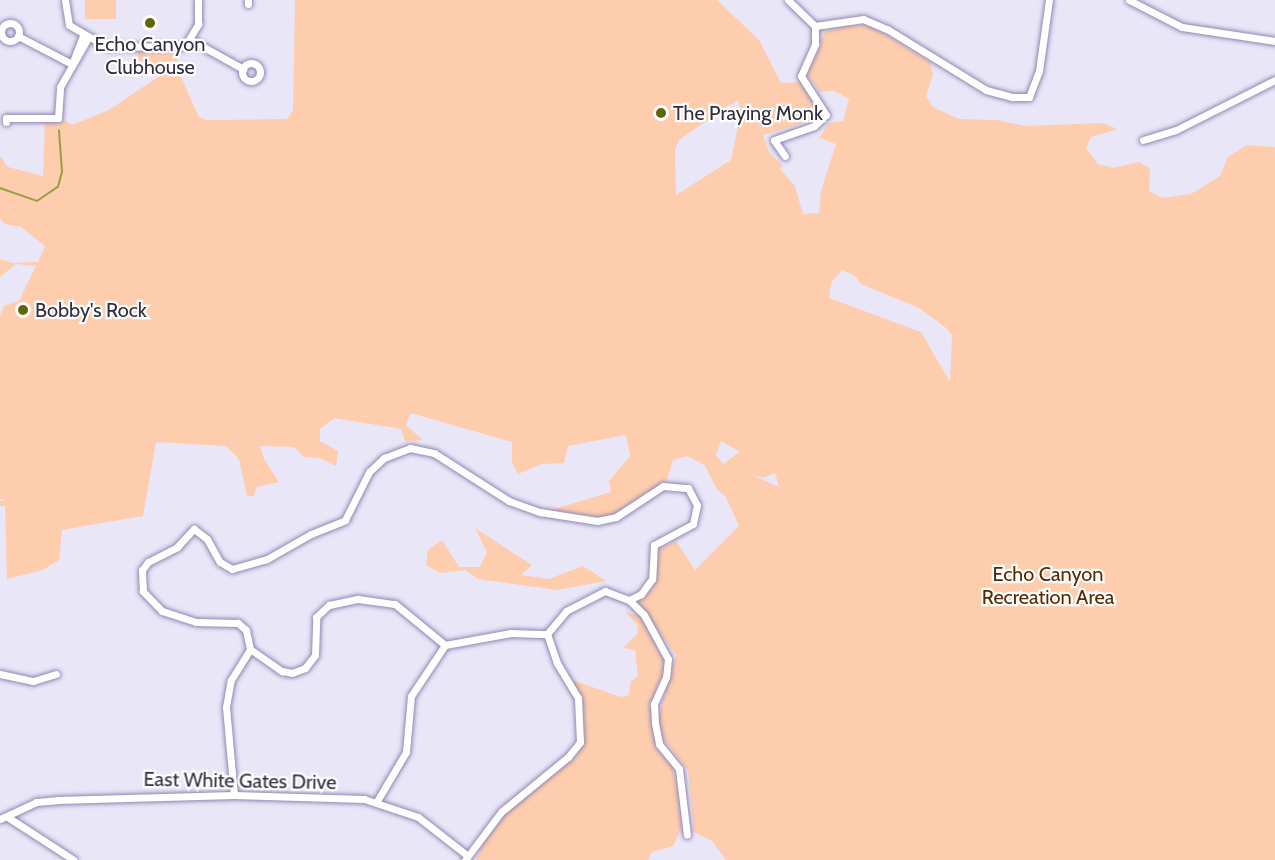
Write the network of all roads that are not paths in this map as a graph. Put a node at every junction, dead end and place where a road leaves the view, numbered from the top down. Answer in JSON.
{"nodes":[{"id":1,"x":65,"y":0,"type":"edge"},
{"id":2,"x":198,"y":0,"type":"edge"},
{"id":3,"x":788,"y":0,"type":"edge"},
{"id":4,"x":1049,"y":0,"type":"edge"},
{"id":5,"x":1129,"y":0,"type":"edge"},
{"id":6,"x":815,"y":26,"type":"junction"},
{"id":7,"x":18,"y":36,"type":"dead end"},
{"id":8,"x":86,"y":36,"type":"junction"},
{"id":9,"x":191,"y":40,"type":"junction"},
{"id":10,"x":1275,"y":41,"type":"edge"},
{"id":11,"x":73,"y":62,"type":"junction"},
{"id":12,"x":243,"y":69,"type":"dead end"},
{"id":13,"x":1275,"y":80,"type":"edge"},
{"id":14,"x":6,"y":122,"type":"dead end"},
{"id":15,"x":1143,"y":140,"type":"dead end"},
{"id":16,"x":785,"y":156,"type":"dead end"},
{"id":17,"x":629,"y":600,"type":"junction"},
{"id":18,"x":548,"y":634,"type":"junction"},
{"id":19,"x":445,"y":645,"type":"junction"},
{"id":20,"x":250,"y":649,"type":"junction"},
{"id":21,"x":0,"y":672,"type":"edge"},
{"id":22,"x":234,"y":795,"type":"junction"},
{"id":23,"x":377,"y":801,"type":"junction"},
{"id":24,"x":9,"y":818,"type":"junction"},
{"id":25,"x":0,"y":819,"type":"edge"},
{"id":26,"x":687,"y":835,"type":"dead end"},
{"id":27,"x":466,"y":858,"type":"edge"},
{"id":28,"x":74,"y":860,"type":"edge"}],
"edges":[{"from":1,"to":8,"type":"street"},
{"from":2,"to":9,"type":"street"},
{"from":3,"to":6,"type":"street"},
{"from":4,"to":6,"type":"street"},
{"from":5,"to":10,"type":"street"},
{"from":6,"to":16,"type":"street"},
{"from":7,"to":11,"type":"street"},
{"from":8,"to":9,"type":"street"},
{"from":8,"to":11,"type":"street"},
{"from":9,"to":12,"type":"street"},
{"from":11,"to":14,"type":"street"},
{"from":13,"to":15,"type":"street"},
{"from":17,"to":18,"type":"street"},
{"from":17,"to":20,"type":"street"},
{"from":17,"to":26,"type":"street"},
{"from":18,"to":19,"type":"street"},
{"from":18,"to":27,"type":"street"},
{"from":19,"to":20,"type":"street"},
{"from":19,"to":23,"type":"street"},
{"from":20,"to":22,"type":"street"},
{"from":21,"to":21,"type":"street"},
{"from":22,"to":23,"type":"street","name":"East White Gates Drive"},
{"from":22,"to":24,"type":"street","name":"East White Gates Drive"},
{"from":23,"to":27,"type":"street","name":"East White Gates Drive"},
{"from":24,"to":25,"type":"street","name":"East White Gates Drive"},
{"from":24,"to":28,"type":"street"}]}
